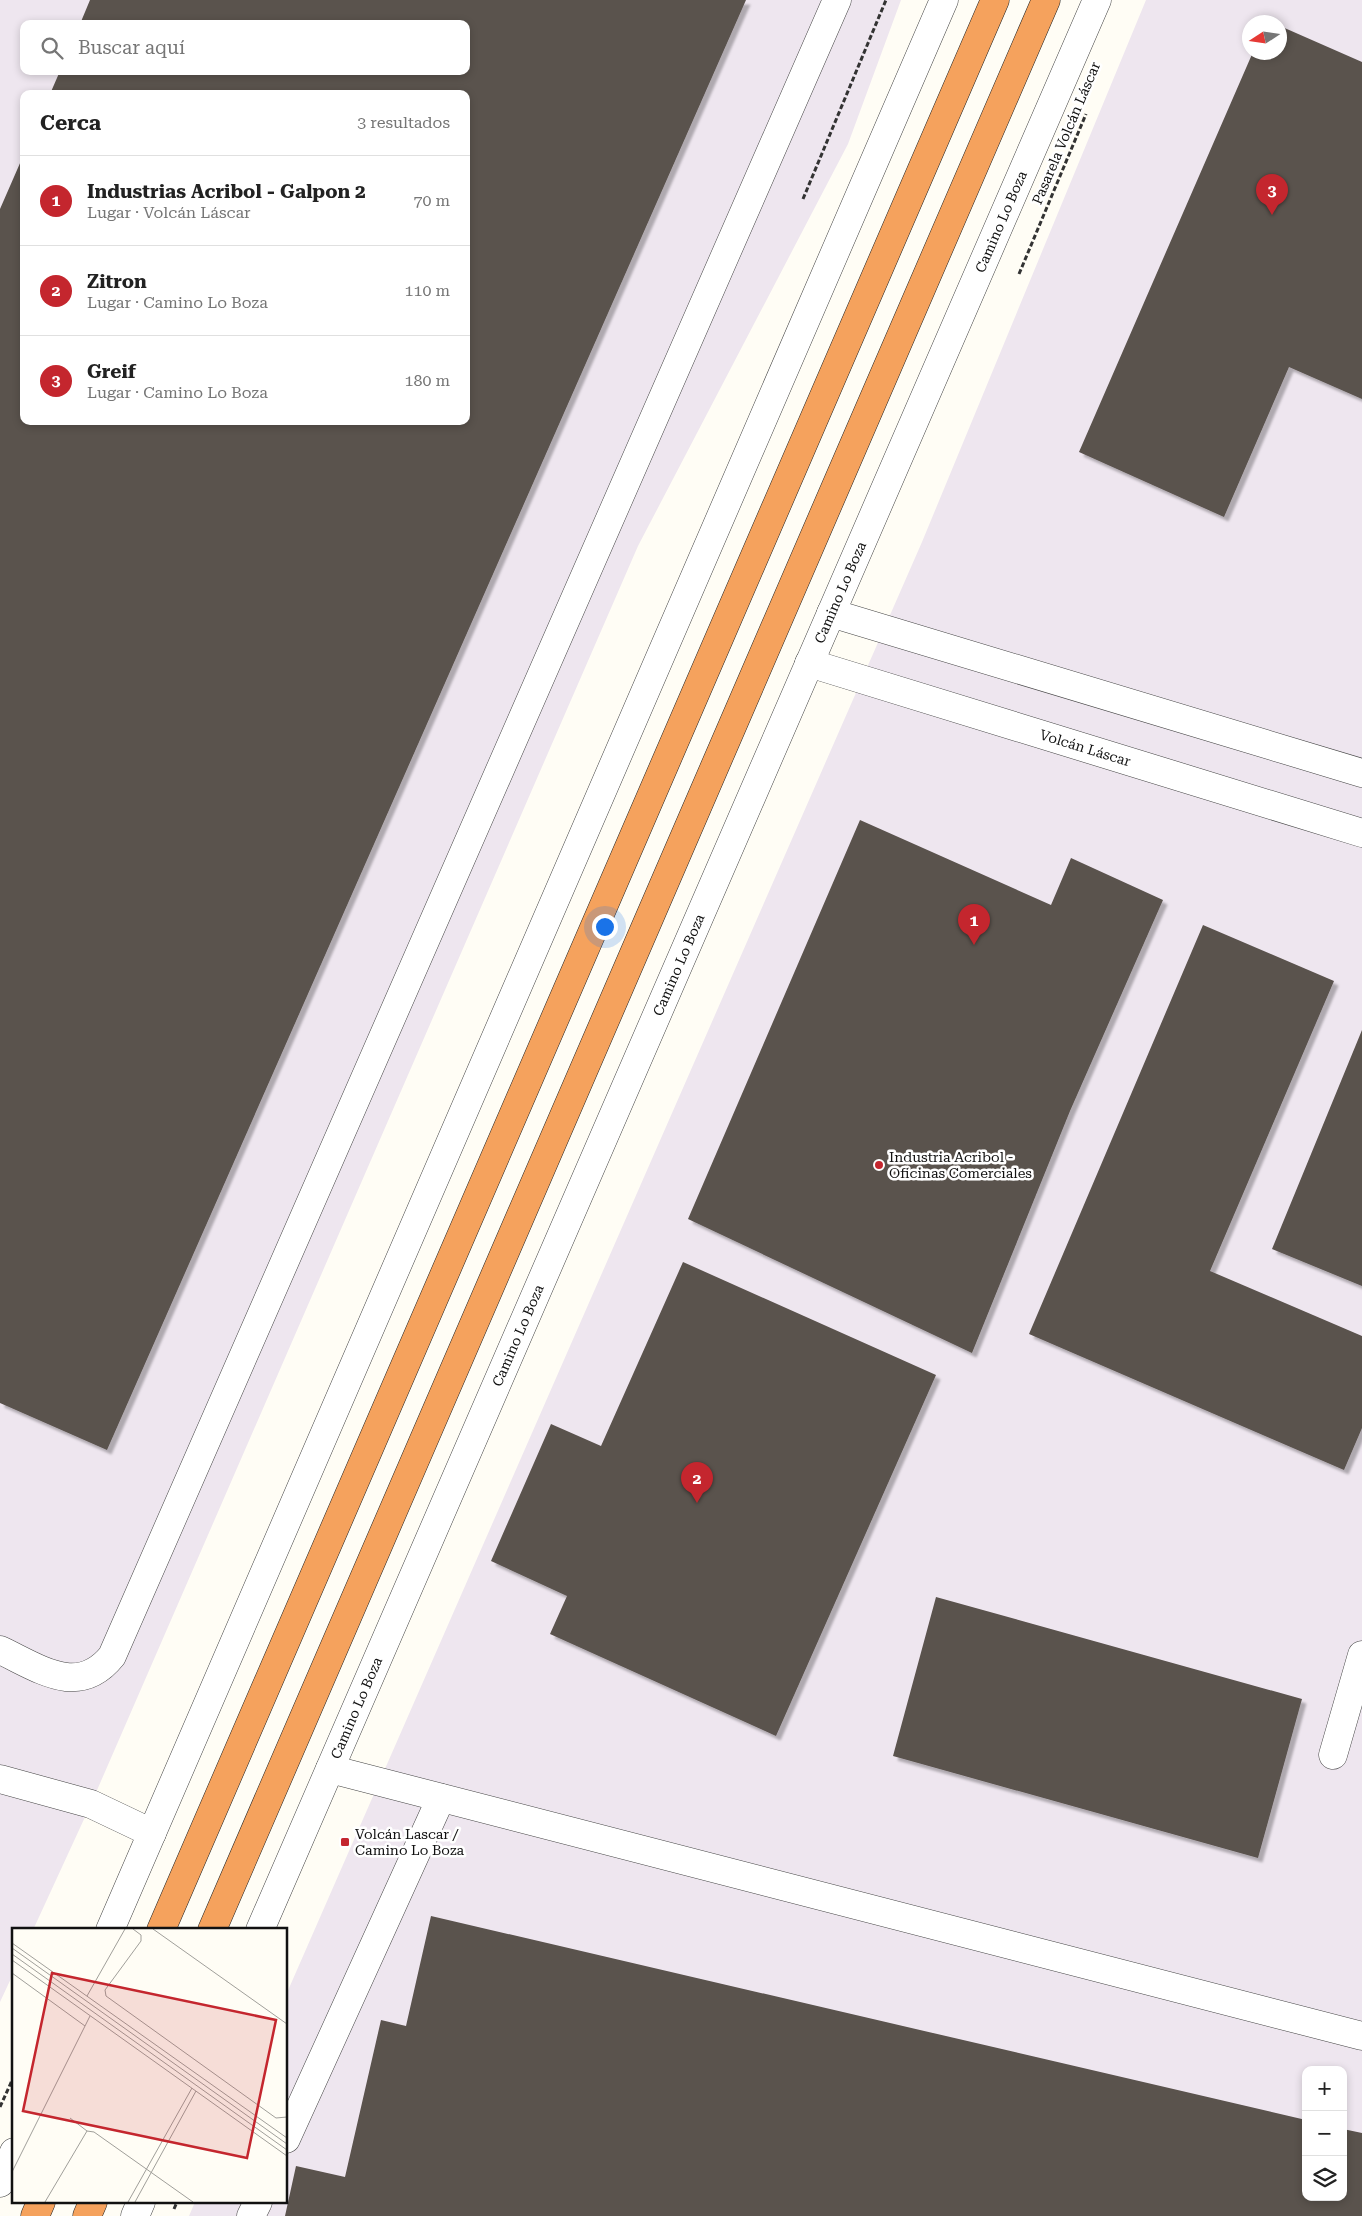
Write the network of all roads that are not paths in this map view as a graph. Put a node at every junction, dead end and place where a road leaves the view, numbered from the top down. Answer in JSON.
{"nodes":[{"id":1,"x":837,"y":0,"type":"edge"},
{"id":2,"x":944,"y":0,"type":"edge"},
{"id":3,"x":995,"y":0,"type":"edge"},
{"id":4,"x":1046,"y":0,"type":"edge"},
{"id":5,"x":1098,"y":0,"type":"edge"},
{"id":6,"x":831,"y":613,"type":"junction"},
{"id":7,"x":809,"y":663,"type":"junction"},
{"id":8,"x":1362,"y":773,"type":"edge"},
{"id":9,"x":1362,"y":832,"type":"edge"},
{"id":10,"x":0,"y":1650,"type":"edge"},
{"id":11,"x":1362,"y":1655,"type":"edge"},
{"id":12,"x":1333,"y":1755,"type":"dead end"},
{"id":13,"x":330,"y":1769,"type":"junction"},
{"id":14,"x":0,"y":1779,"type":"edge"},
{"id":15,"x":441,"y":1798,"type":"junction"},
{"id":16,"x":152,"y":1832,"type":"junction"},
{"id":17,"x":111,"y":1928,"type":"edge"},
{"id":18,"x":162,"y":1928,"type":"edge"},
{"id":19,"x":213,"y":1928,"type":"edge"},
{"id":20,"x":261,"y":1928,"type":"edge"},
{"id":21,"x":1362,"y":2036,"type":"edge"},
{"id":22,"x":288,"y":2135,"type":"edge"},
{"id":23,"x":12,"y":2156,"type":"edge"},
{"id":24,"x":0,"y":2183,"type":"edge"},
{"id":25,"x":40,"y":2204,"type":"edge"},
{"id":26,"x":92,"y":2204,"type":"edge"},
{"id":27,"x":140,"y":2204,"type":"edge"},
{"id":28,"x":257,"y":2204,"type":"edge"},
{"id":29,"x":35,"y":2216,"type":"edge"},
{"id":30,"x":87,"y":2216,"type":"edge"},
{"id":31,"x":135,"y":2216,"type":"edge"},
{"id":32,"x":251,"y":2216,"type":"edge"}],
"edges":[{"from":1,"to":10,"type":"street"},
{"from":2,"to":16,"type":"street"},
{"from":3,"to":18,"type":"highway"},
{"from":4,"to":19,"type":"highway"},
{"from":5,"to":6,"type":"street","name":"Camino Lo Boza"},
{"from":6,"to":7,"type":"street","name":"Camino Lo Boza"},
{"from":6,"to":8,"type":"street"},
{"from":7,"to":9,"type":"street","name":"Volcán Láscar"},
{"from":7,"to":13,"type":"street","name":"Camino Lo Boza"},
{"from":11,"to":12,"type":"street"},
{"from":13,"to":15,"type":"street"},
{"from":13,"to":20,"type":"street","name":"Camino Lo Boza"},
{"from":14,"to":16,"type":"street"},
{"from":15,"to":21,"type":"street"},
{"from":15,"to":22,"type":"street"},
{"from":16,"to":17,"type":"street"},
{"from":23,"to":24,"type":"street"},
{"from":25,"to":29,"type":"highway"},
{"from":26,"to":30,"type":"highway"},
{"from":27,"to":31,"type":"street"},
{"from":28,"to":32,"type":"street"}]}
